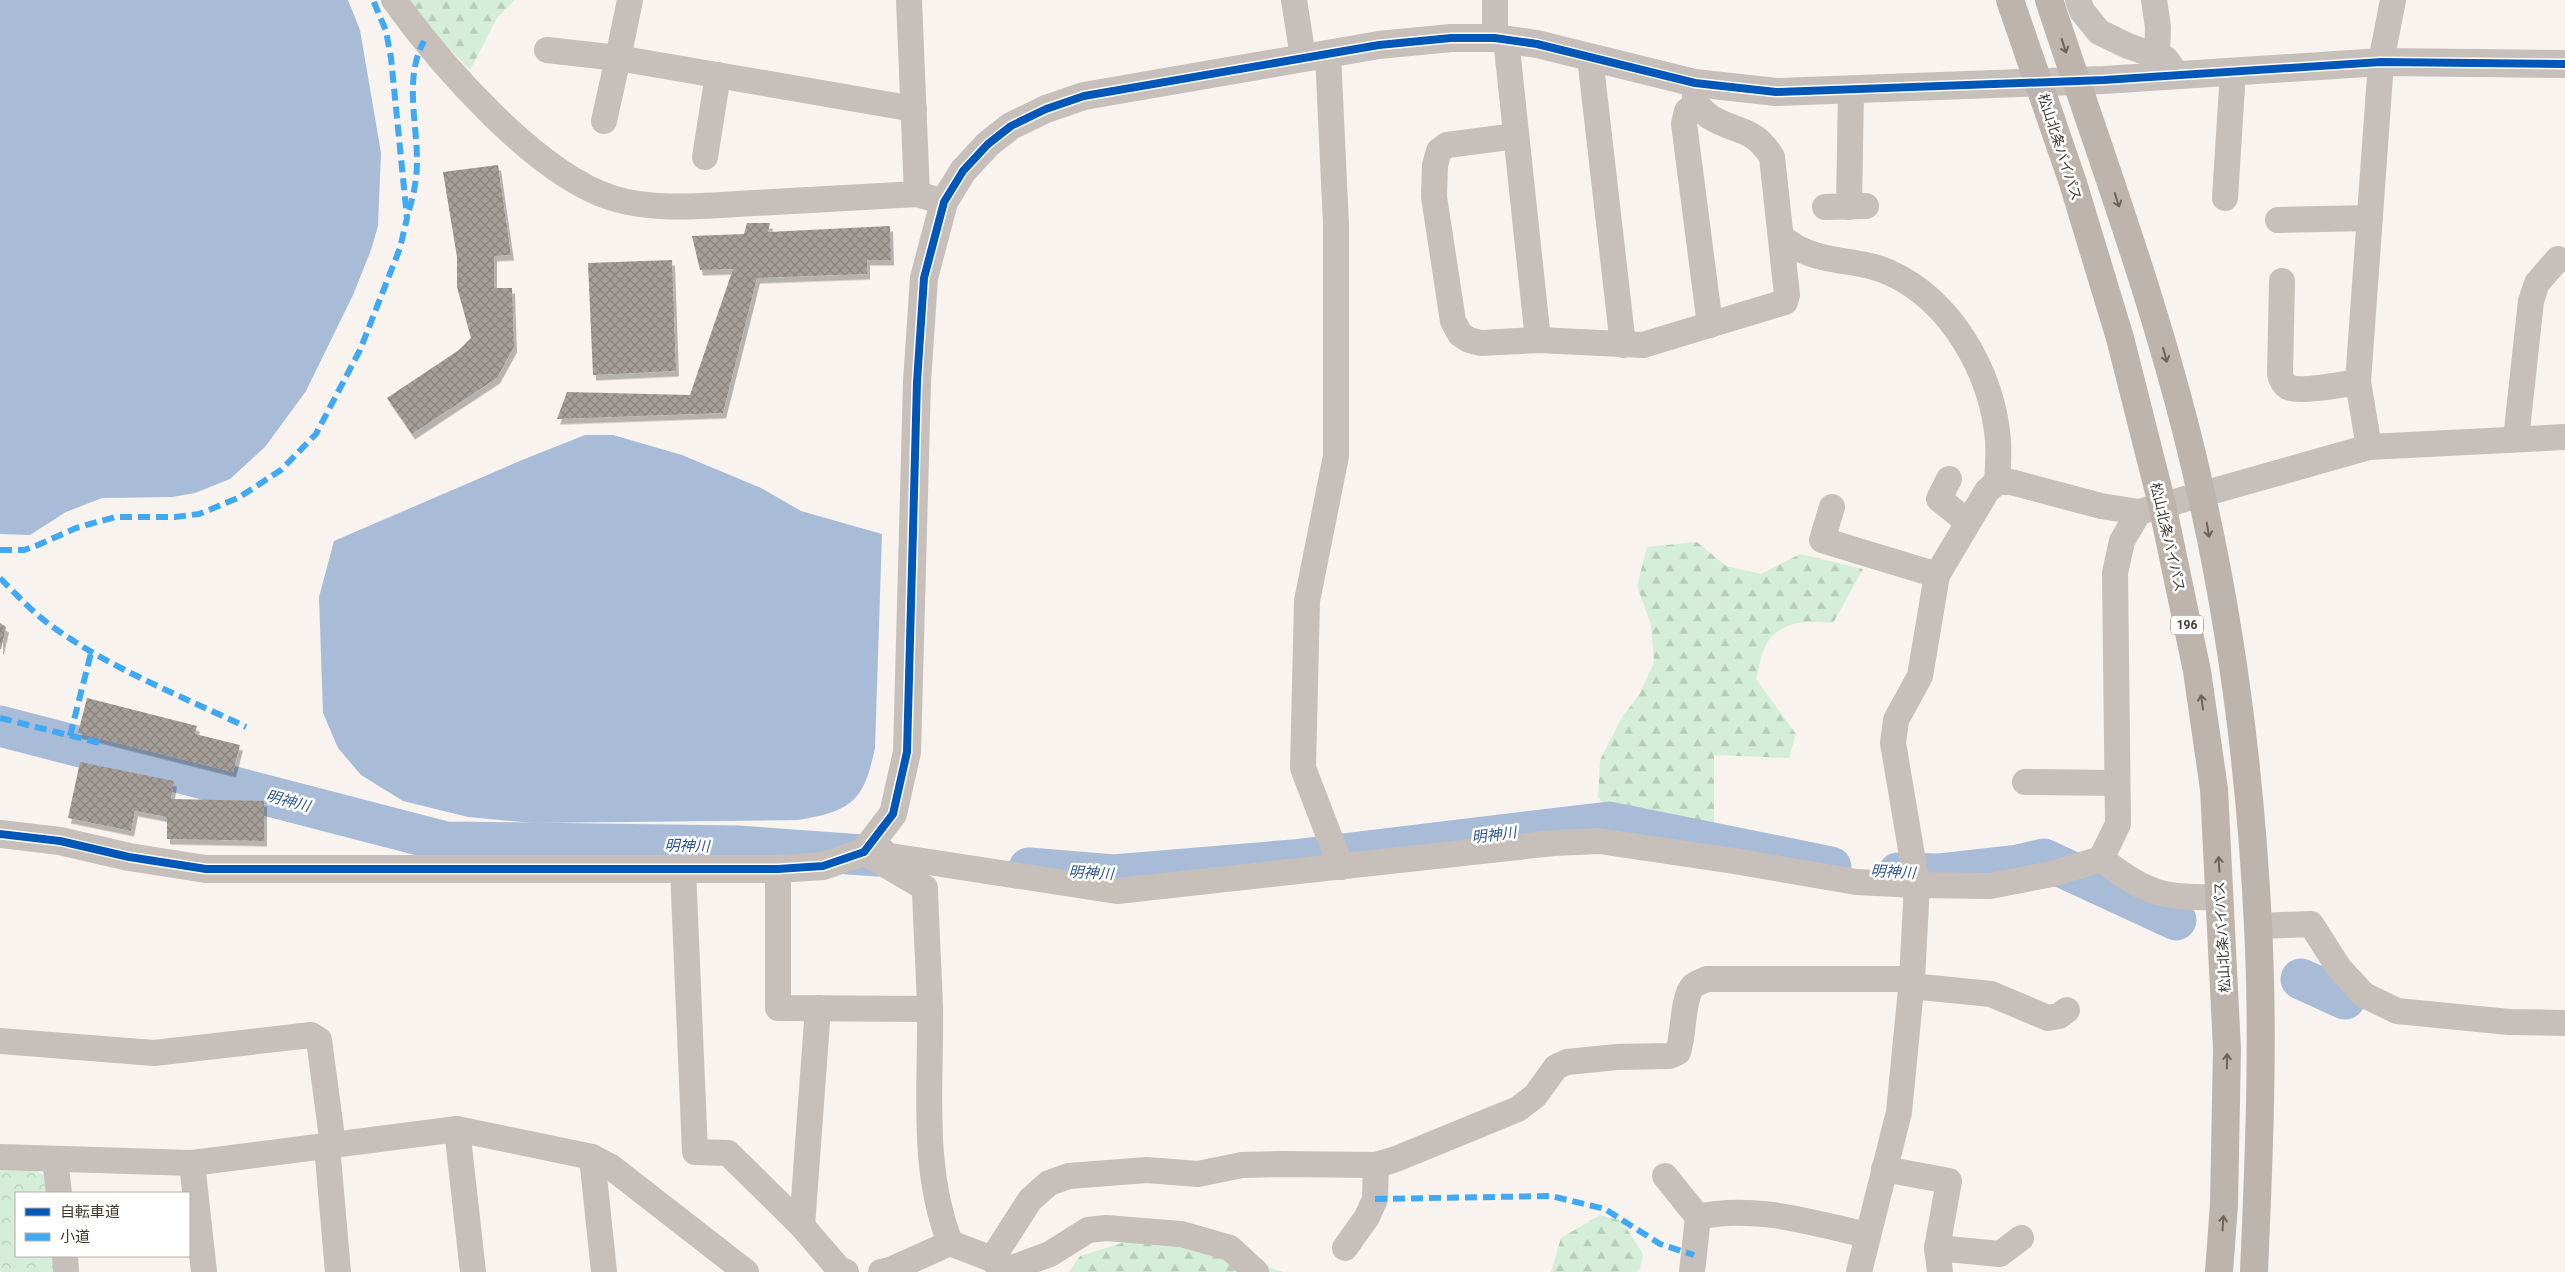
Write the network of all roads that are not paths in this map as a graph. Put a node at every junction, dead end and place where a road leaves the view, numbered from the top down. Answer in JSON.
{"nodes":[{"id":1,"x":394,"y":0,"type":"edge"},
{"id":2,"x":630,"y":0,"type":"edge"},
{"id":3,"x":909,"y":0,"type":"edge"},
{"id":4,"x":1294,"y":0,"type":"edge"},
{"id":5,"x":1495,"y":0,"type":"edge"},
{"id":6,"x":2010,"y":0,"type":"edge"},
{"id":7,"x":2049,"y":0,"type":"edge"},
{"id":8,"x":2078,"y":0,"type":"edge"},
{"id":9,"x":2154,"y":0,"type":"edge"},
{"id":10,"x":2393,"y":0,"type":"edge"},
{"id":11,"x":1501,"y":39,"type":"junction"},
{"id":12,"x":548,"y":50,"type":"dead end"},
{"id":13,"x":1316,"y":55,"type":"junction"},
{"id":14,"x":1590,"y":56,"type":"junction"},
{"id":15,"x":2157,"y":56,"type":"junction"},
{"id":16,"x":618,"y":58,"type":"junction"},
{"id":17,"x":2381,"y":62,"type":"junction"},
{"id":18,"x":2565,"y":64,"type":"edge"},
{"id":19,"x":2233,"y":71,"type":"junction"},
{"id":20,"x":718,"y":75,"type":"junction"},
{"id":21,"x":2177,"y":75,"type":"junction"},
{"id":22,"x":2076,"y":81,"type":"junction"},
{"id":23,"x":2038,"y":82,"type":"junction"},
{"id":24,"x":1851,"y":90,"type":"junction"},
{"id":25,"x":1694,"y":94,"type":"junction"},
{"id":26,"x":914,"y":109,"type":"junction"},
{"id":27,"x":604,"y":121,"type":"dead end"},
{"id":28,"x":1516,"y":136,"type":"junction"},
{"id":29,"x":705,"y":157,"type":"dead end"},
{"id":30,"x":917,"y":194,"type":"junction"},
{"id":31,"x":2225,"y":198,"type":"dead end"},
{"id":32,"x":944,"y":202,"type":"junction"},
{"id":33,"x":1847,"y":207,"type":"dead end"},
{"id":34,"x":2370,"y":218,"type":"junction"},
{"id":35,"x":2278,"y":220,"type":"dead end"},
{"id":36,"x":1781,"y":237,"type":"junction"},
{"id":37,"x":2558,"y":258,"type":"dead end"},
{"id":38,"x":2282,"y":280,"type":"dead end"},
{"id":39,"x":1710,"y":325,"type":"junction"},
{"id":40,"x":1538,"y":340,"type":"junction"},
{"id":41,"x":1624,"y":344,"type":"junction"},
{"id":42,"x":2358,"y":382,"type":"junction"},
{"id":43,"x":2565,"y":437,"type":"edge"},
{"id":44,"x":2516,"y":439,"type":"junction"},
{"id":45,"x":2369,"y":447,"type":"junction"},
{"id":46,"x":1949,"y":479,"type":"dead end"},
{"id":47,"x":1997,"y":482,"type":"junction"},
{"id":48,"x":2201,"y":492,"type":"junction"},
{"id":49,"x":1832,"y":507,"type":"dead end"},
{"id":50,"x":2151,"y":508,"type":"junction"},
{"id":51,"x":1968,"y":522,"type":"junction"},
{"id":52,"x":1937,"y":575,"type":"junction"},
{"id":53,"x":2025,"y":782,"type":"dead end"},
{"id":54,"x":2117,"y":783,"type":"junction"},
{"id":55,"x":0,"y":834,"type":"edge"},
{"id":56,"x":864,"y":852,"type":"junction"},
{"id":57,"x":2090,"y":863,"type":"junction"},
{"id":58,"x":1341,"y":867,"type":"junction"},
{"id":59,"x":683,"y":869,"type":"junction"},
{"id":60,"x":778,"y":869,"type":"junction"},
{"id":61,"x":1917,"y":885,"type":"junction"},
{"id":62,"x":2220,"y":897,"type":"junction"},
{"id":63,"x":2258,"y":926,"type":"junction"},
{"id":64,"x":1911,"y":983,"type":"junction"},
{"id":65,"x":818,"y":1008,"type":"junction"},
{"id":66,"x":930,"y":1009,"type":"junction"},
{"id":67,"x":2068,"y":1010,"type":"dead end"},
{"id":68,"x":2565,"y":1023,"type":"edge"},
{"id":69,"x":0,"y":1041,"type":"edge"},
{"id":70,"x":457,"y":1129,"type":"junction"},
{"id":71,"x":330,"y":1146,"type":"junction"},
{"id":72,"x":0,"y":1157,"type":"edge"},
{"id":73,"x":592,"y":1157,"type":"junction"},
{"id":74,"x":55,"y":1160,"type":"junction"},
{"id":75,"x":192,"y":1164,"type":"junction"},
{"id":76,"x":1376,"y":1165,"type":"junction"},
{"id":77,"x":1884,"y":1169,"type":"junction"},
{"id":78,"x":1664,"y":1176,"type":"dead end"},
{"id":79,"x":59,"y":1192,"type":"edge"},
{"id":80,"x":1698,"y":1217,"type":"junction"},
{"id":81,"x":802,"y":1226,"type":"junction"},
{"id":82,"x":1867,"y":1235,"type":"junction"},
{"id":83,"x":2021,"y":1238,"type":"dead end"},
{"id":84,"x":950,"y":1244,"type":"junction"},
{"id":85,"x":1345,"y":1248,"type":"dead end"},
{"id":86,"x":65,"y":1257,"type":"edge"},
{"id":87,"x":1939,"y":1260,"type":"edge"},
{"id":88,"x":1000,"y":1268,"type":"edge"},
{"id":89,"x":741,"y":1270,"type":"edge"},
{"id":90,"x":66,"y":1272,"type":"edge"},
{"id":91,"x":204,"y":1272,"type":"edge"},
{"id":92,"x":338,"y":1272,"type":"edge"},
{"id":93,"x":473,"y":1272,"type":"edge"},
{"id":94,"x":604,"y":1272,"type":"edge"},
{"id":95,"x":846,"y":1272,"type":"edge"},
{"id":96,"x":881,"y":1272,"type":"edge"},
{"id":97,"x":1256,"y":1272,"type":"edge"},
{"id":98,"x":1692,"y":1272,"type":"edge"},
{"id":99,"x":1859,"y":1272,"type":"edge"},
{"id":100,"x":2219,"y":1272,"type":"edge"},
{"id":101,"x":2254,"y":1272,"type":"edge"}],
"edges":[{"from":1,"to":30,"type":"street"},
{"from":2,"to":16,"type":"street"},
{"from":3,"to":26,"type":"street"},
{"from":4,"to":13,"type":"street"},
{"from":5,"to":11,"type":"street"},
{"from":6,"to":23,"type":"highway","name":"松山北条バイパス","number":"196"},
{"from":7,"to":22,"type":"highway","number":"196","one_way":true},
{"from":8,"to":15,"type":"street"},
{"from":9,"to":15,"type":"street"},
{"from":10,"to":17,"type":"street"},
{"from":11,"to":13,"type":"street"},
{"from":11,"to":14,"type":"street"},
{"from":11,"to":28,"type":"street"},
{"from":12,"to":16,"type":"street"},
{"from":13,"to":32,"type":"street"},
{"from":13,"to":58,"type":"street"},
{"from":14,"to":25,"type":"street"},
{"from":14,"to":41,"type":"street"},
{"from":15,"to":21,"type":"street"},
{"from":16,"to":20,"type":"street"},
{"from":16,"to":27,"type":"street"},
{"from":17,"to":18,"type":"street"},
{"from":17,"to":19,"type":"street"},
{"from":17,"to":34,"type":"street"},
{"from":19,"to":21,"type":"street"},
{"from":19,"to":31,"type":"street"},
{"from":20,"to":26,"type":"street"},
{"from":20,"to":29,"type":"street"},
{"from":21,"to":22,"type":"street"},
{"from":22,"to":23,"type":"street"},
{"from":22,"to":48,"type":"highway","number":"196","one_way":true},
{"from":23,"to":24,"type":"street"},
{"from":23,"to":50,"type":"highway","name":"松山北条バイパス","number":"196"},
{"from":24,"to":25,"type":"street"},
{"from":24,"to":33,"type":"street"},
{"from":25,"to":36,"type":"street"},
{"from":25,"to":39,"type":"street"},
{"from":26,"to":30,"type":"street"},
{"from":28,"to":40,"type":"street"},
{"from":28,"to":40,"type":"street"},
{"from":30,"to":32,"type":"street"},
{"from":32,"to":56,"type":"street"},
{"from":34,"to":35,"type":"street"},
{"from":34,"to":42,"type":"street"},
{"from":36,"to":39,"type":"street"},
{"from":36,"to":47,"type":"street"},
{"from":37,"to":44,"type":"street"},
{"from":38,"to":42,"type":"street"},
{"from":39,"to":41,"type":"street"},
{"from":40,"to":41,"type":"street"},
{"from":42,"to":45,"type":"street"},
{"from":43,"to":44,"type":"street"},
{"from":44,"to":45,"type":"street"},
{"from":45,"to":48,"type":"street"},
{"from":46,"to":51,"type":"street"},
{"from":47,"to":50,"type":"street"},
{"from":47,"to":51,"type":"street"},
{"from":48,"to":50,"type":"street"},
{"from":48,"to":63,"type":"highway","number":"196","one_way":true},
{"from":49,"to":52,"type":"street"},
{"from":50,"to":54,"type":"street"},
{"from":62,"to":50,"type":"highway","name":"松山北条バイパス","number":"196","one_way":true},
{"from":51,"to":52,"type":"street"},
{"from":52,"to":61,"type":"street"},
{"from":53,"to":54,"type":"street"},
{"from":54,"to":57,"type":"street"},
{"from":55,"to":59,"type":"street"},
{"from":56,"to":58,"type":"street"},
{"from":56,"to":60,"type":"street"},
{"from":56,"to":66,"type":"street"},
{"from":57,"to":61,"type":"street"},
{"from":57,"to":62,"type":"street"},
{"from":58,"to":61,"type":"street"},
{"from":59,"to":60,"type":"street"},
{"from":59,"to":81,"type":"street"},
{"from":60,"to":65,"type":"street"},
{"from":61,"to":64,"type":"street"},
{"from":100,"to":62,"type":"highway","name":"松山北条バイパス","number":"196","one_way":true},
{"from":63,"to":68,"type":"street"},
{"from":63,"to":101,"type":"highway","number":"196"},
{"from":64,"to":67,"type":"street"},
{"from":64,"to":76,"type":"street"},
{"from":64,"to":77,"type":"street"},
{"from":65,"to":66,"type":"street"},
{"from":65,"to":81,"type":"street"},
{"from":66,"to":84,"type":"street"},
{"from":69,"to":71,"type":"street"},
{"from":70,"to":71,"type":"street"},
{"from":70,"to":73,"type":"street"},
{"from":70,"to":93,"type":"street"},
{"from":71,"to":75,"type":"street"},
{"from":71,"to":92,"type":"street"},
{"from":72,"to":74,"type":"street"},
{"from":73,"to":89,"type":"street"},
{"from":73,"to":94,"type":"street"},
{"from":74,"to":75,"type":"street"},
{"from":74,"to":79,"type":"street"},
{"from":75,"to":91,"type":"street"},
{"from":76,"to":85,"type":"street"},
{"from":76,"to":88,"type":"street"},
{"from":77,"to":82,"type":"street"},
{"from":77,"to":87,"type":"street"},
{"from":78,"to":80,"type":"street"},
{"from":80,"to":82,"type":"street"},
{"from":80,"to":98,"type":"street"},
{"from":81,"to":95,"type":"street"},
{"from":82,"to":99,"type":"street"},
{"from":83,"to":87,"type":"street"},
{"from":84,"to":88,"type":"street"},
{"from":84,"to":96,"type":"street"},
{"from":86,"to":90,"type":"street"},
{"from":88,"to":97,"type":"street"}]}
